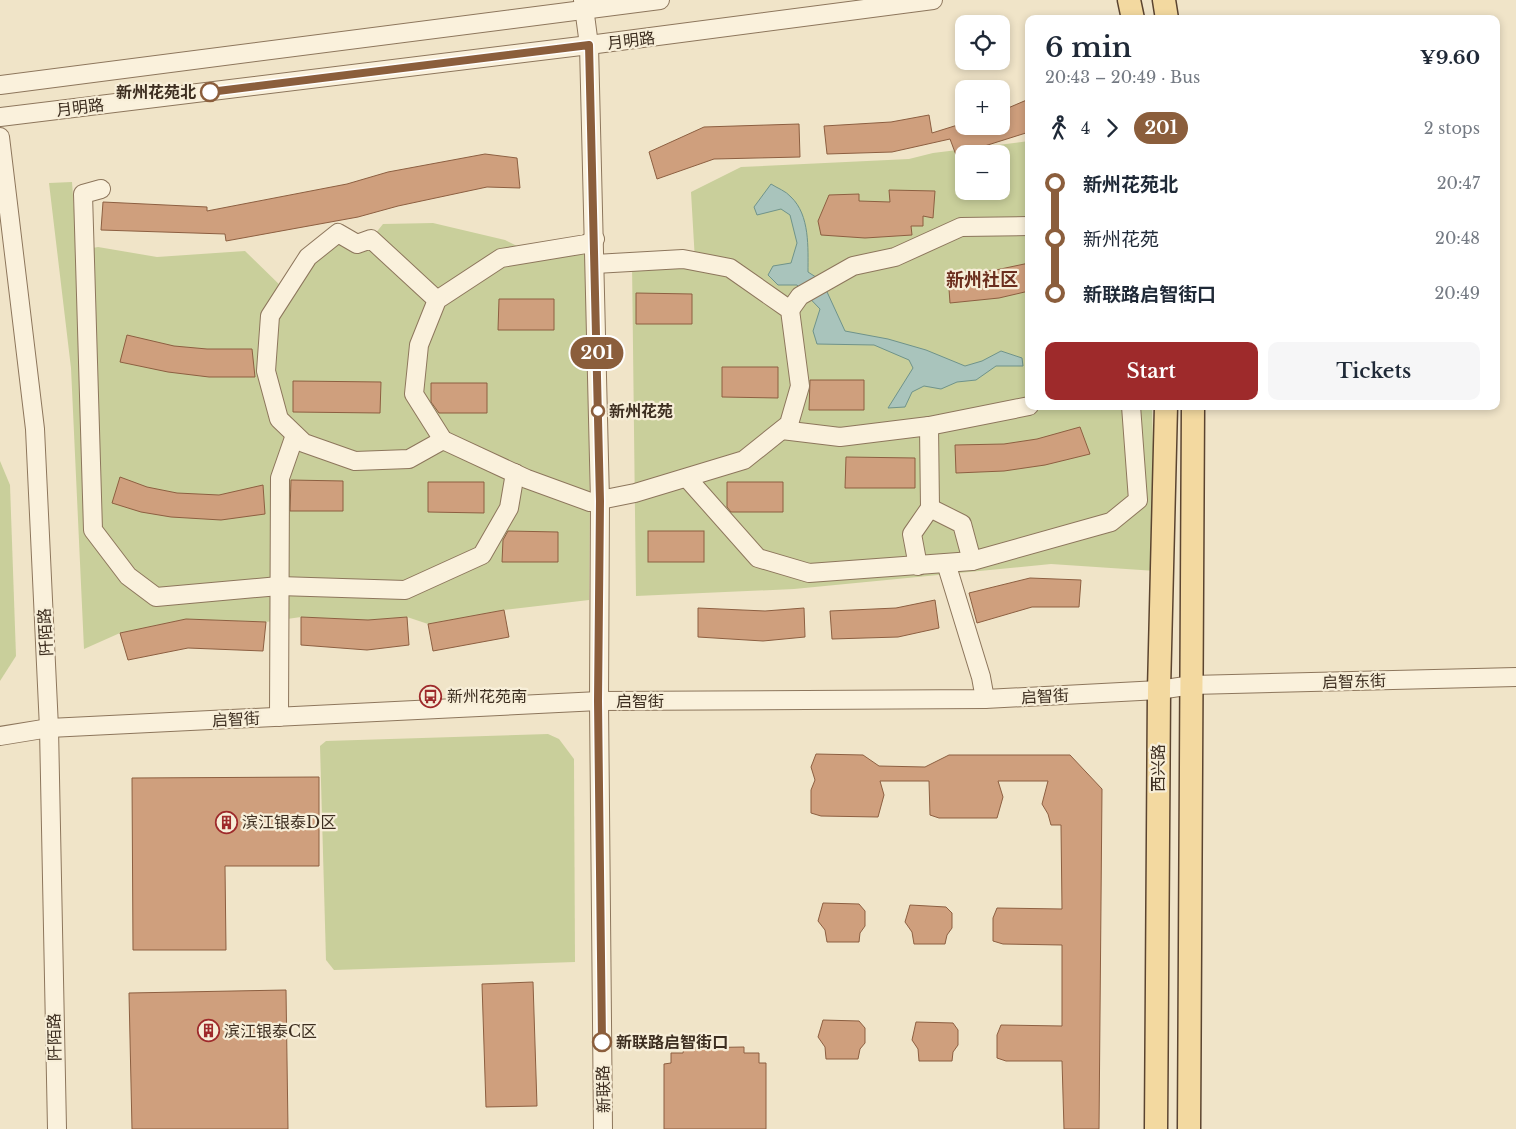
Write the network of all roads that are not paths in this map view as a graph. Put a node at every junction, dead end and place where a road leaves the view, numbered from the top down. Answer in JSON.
{"nodes":[{"id":1,"x":660,"y":0,"type":"edge"},
{"id":2,"x":933,"y":0,"type":"edge"},
{"id":3,"x":1129,"y":0,"type":"edge"},
{"id":4,"x":1164,"y":0,"type":"edge"},
{"id":5,"x":584,"y":5,"type":"edge"},
{"id":6,"x":1132,"y":15,"type":"edge"},
{"id":7,"x":1167,"y":15,"type":"edge"},
{"id":8,"x":589,"y":45,"type":"junction"},
{"id":9,"x":0,"y":85,"type":"edge"},
{"id":10,"x":0,"y":117,"type":"edge"},
{"id":11,"x":0,"y":137,"type":"edge"},
{"id":12,"x":101,"y":189,"type":"dead end"},
{"id":13,"x":1025,"y":226,"type":"edge"},
{"id":14,"x":594,"y":239,"type":"junction"},
{"id":15,"x":595,"y":264,"type":"junction"},
{"id":16,"x":437,"y":300,"type":"junction"},
{"id":17,"x":795,"y":303,"type":"junction"},
{"id":18,"x":1025,"y":407,"type":"edge"},
{"id":19,"x":1131,"y":410,"type":"edge"},
{"id":20,"x":1166,"y":410,"type":"edge"},
{"id":21,"x":1193,"y":410,"type":"edge"},
{"id":22,"x":929,"y":426,"type":"junction"},
{"id":23,"x":782,"y":430,"type":"junction"},
{"id":24,"x":295,"y":435,"type":"junction"},
{"id":25,"x":443,"y":440,"type":"junction"},
{"id":26,"x":515,"y":473,"type":"junction"},
{"id":27,"x":687,"y":478,"type":"junction"},
{"id":28,"x":600,"y":501,"type":"junction"},
{"id":29,"x":930,"y":508,"type":"junction"},
{"id":30,"x":972,"y":560,"type":"junction"},
{"id":31,"x":946,"y":563,"type":"junction"},
{"id":32,"x":918,"y":566,"type":"junction"},
{"id":33,"x":279,"y":586,"type":"junction"},
{"id":34,"x":1516,"y":676,"type":"edge"},
{"id":35,"x":1192,"y":685,"type":"junction"},
{"id":36,"x":1159,"y":690,"type":"junction"},
{"id":37,"x":985,"y":699,"type":"junction"},
{"id":38,"x":598,"y":701,"type":"junction"},
{"id":39,"x":279,"y":717,"type":"junction"},
{"id":40,"x":49,"y":728,"type":"junction"},
{"id":41,"x":0,"y":736,"type":"edge"},
{"id":42,"x":57,"y":1129,"type":"edge"},
{"id":43,"x":603,"y":1129,"type":"edge"},
{"id":44,"x":1156,"y":1129,"type":"edge"},
{"id":45,"x":1189,"y":1129,"type":"edge"}],
"edges":[{"from":1,"to":5,"type":"street","name":"月明路"},
{"from":2,"to":8,"type":"street","name":"月明路"},
{"from":3,"to":6,"type":"main road"},
{"from":4,"to":7,"type":"main road"},
{"from":5,"to":8,"type":"street","name":"新联路"},
{"from":5,"to":9,"type":"street","name":"月明路"},
{"from":8,"to":10,"type":"street","name":"月明路"},
{"from":8,"to":14,"type":"street","name":"新联路"},
{"from":11,"to":40,"type":"street","name":"阡陌路"},
{"from":12,"to":33,"type":"street"},
{"from":13,"to":17,"type":"street"},
{"from":14,"to":15,"type":"street","name":"新联路"},
{"from":14,"to":16,"type":"street"},
{"from":15,"to":17,"type":"street"},
{"from":15,"to":28,"type":"street","name":"新联路"},
{"from":16,"to":24,"type":"street"},
{"from":16,"to":25,"type":"street"},
{"from":17,"to":23,"type":"street"},
{"from":18,"to":22,"type":"street"},
{"from":19,"to":30,"type":"street"},
{"from":20,"to":36,"type":"main road","name":"西兴路"},
{"from":21,"to":35,"type":"main road","name":"西兴路"},
{"from":22,"to":23,"type":"street"},
{"from":22,"to":29,"type":"street"},
{"from":23,"to":27,"type":"street"},
{"from":24,"to":25,"type":"street"},
{"from":24,"to":33,"type":"street"},
{"from":25,"to":26,"type":"street"},
{"from":26,"to":28,"type":"street"},
{"from":26,"to":33,"type":"street"},
{"from":27,"to":28,"type":"street"},
{"from":27,"to":32,"type":"street"},
{"from":28,"to":38,"type":"street","name":"新联路"},
{"from":29,"to":30,"type":"street"},
{"from":29,"to":32,"type":"street"},
{"from":30,"to":31,"type":"street"},
{"from":31,"to":32,"type":"street"},
{"from":31,"to":37,"type":"street"},
{"from":33,"to":39,"type":"street"},
{"from":34,"to":35,"type":"street","name":"启智东街"},
{"from":35,"to":36,"type":"street","name":"启智街"},
{"from":35,"to":45,"type":"main road","name":"西兴路"},
{"from":36,"to":37,"type":"street","name":"启智街"},
{"from":36,"to":44,"type":"main road","name":"西兴路"},
{"from":37,"to":38,"type":"street","name":"启智街"},
{"from":38,"to":39,"type":"street","name":"启智街"},
{"from":38,"to":43,"type":"street","name":"新联路"},
{"from":39,"to":40,"type":"street","name":"启智街"},
{"from":40,"to":41,"type":"street","name":"启智街"},
{"from":40,"to":42,"type":"street","name":"阡陌路"}]}
